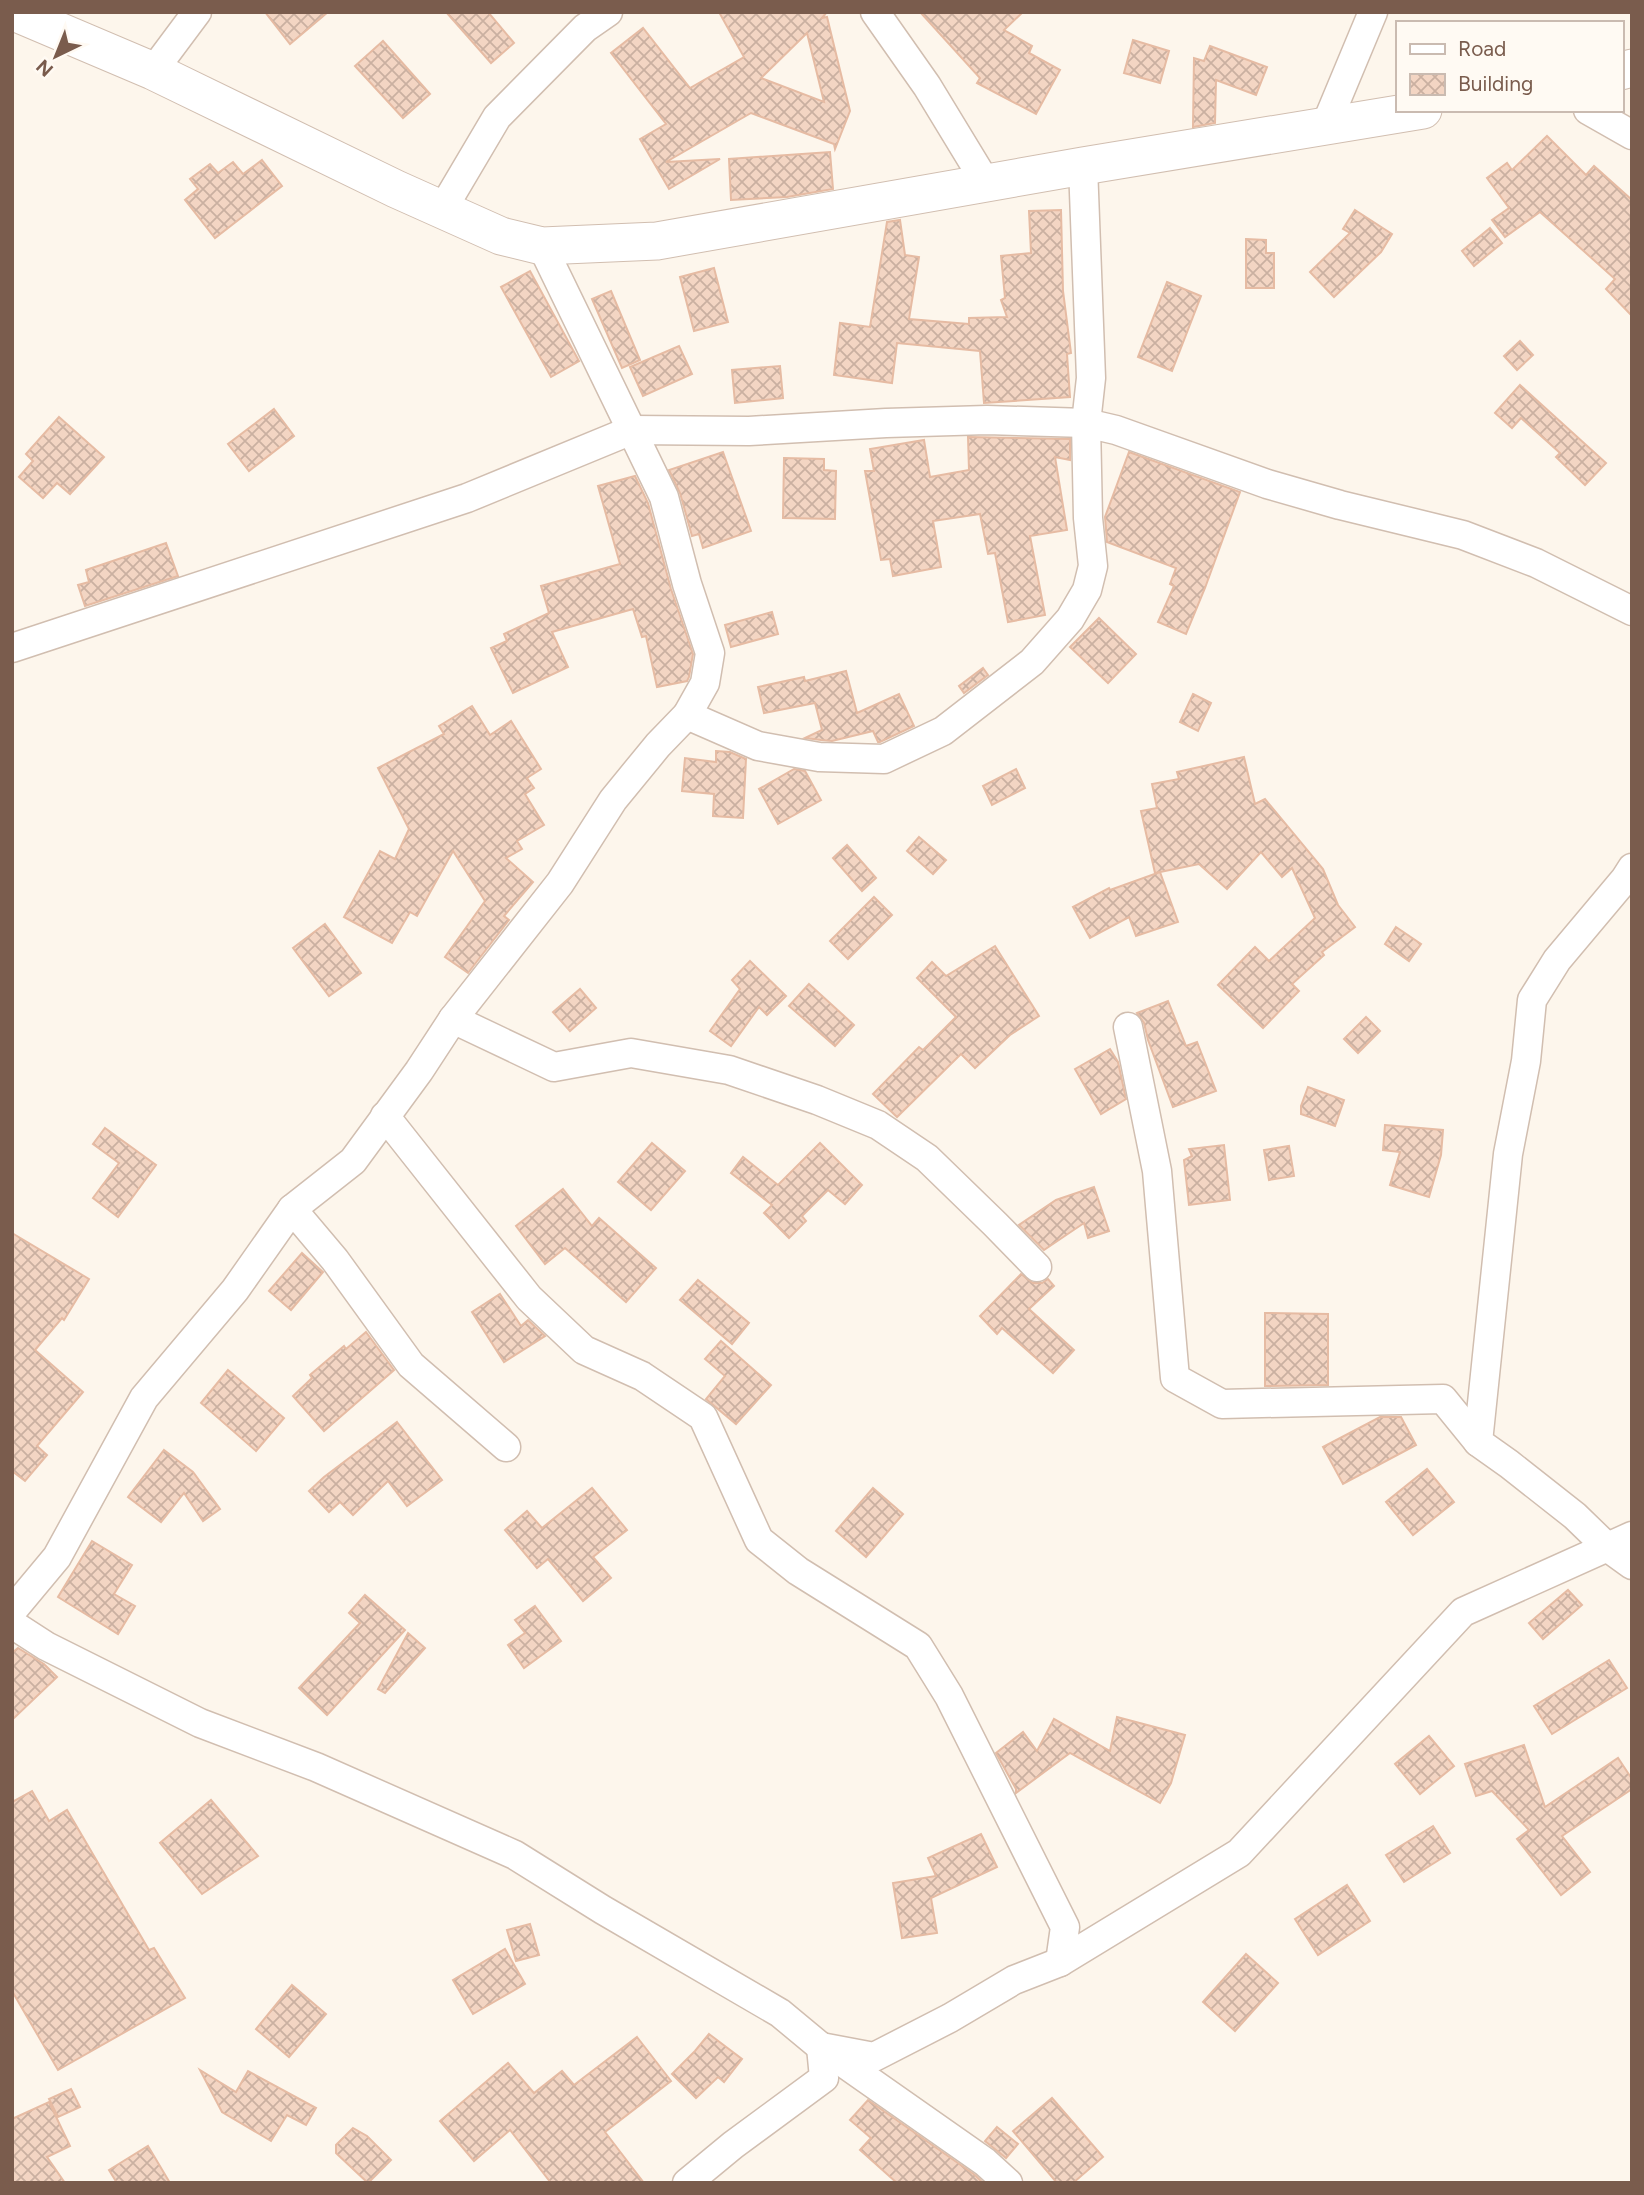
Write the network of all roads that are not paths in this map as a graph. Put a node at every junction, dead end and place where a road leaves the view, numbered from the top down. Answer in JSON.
{"nodes":[{"id":1,"x":14,"y":12,"type":"edge"},
{"id":2,"x":197,"y":12,"type":"edge"},
{"id":3,"x":608,"y":12,"type":"edge"},
{"id":4,"x":875,"y":12,"type":"edge"},
{"id":5,"x":1373,"y":12,"type":"edge"},
{"id":6,"x":152,"y":71,"type":"junction"},
{"id":7,"x":1411,"y":112,"type":"edge"},
{"id":8,"x":1592,"y":112,"type":"edge"},
{"id":9,"x":1325,"y":127,"type":"junction"},
{"id":10,"x":1632,"y":135,"type":"edge"},
{"id":11,"x":1083,"y":166,"type":"junction"},
{"id":12,"x":986,"y":183,"type":"junction"},
{"id":13,"x":442,"y":210,"type":"junction"},
{"id":14,"x":542,"y":246,"type":"junction"},
{"id":15,"x":1086,"y":423,"type":"junction"},
{"id":16,"x":632,"y":430,"type":"junction"},
{"id":17,"x":1632,"y":611,"type":"edge"},
{"id":18,"x":12,"y":648,"type":"edge"},
{"id":19,"x":687,"y":715,"type":"junction"},
{"id":20,"x":1632,"y":867,"type":"edge"},
{"id":21,"x":453,"y":1019,"type":"junction"},
{"id":22,"x":1128,"y":1027,"type":"dead end"},
{"id":23,"x":385,"y":1116,"type":"junction"},
{"id":24,"x":292,"y":1209,"type":"junction"},
{"id":25,"x":1037,"y":1267,"type":"dead end"},
{"id":26,"x":1478,"y":1442,"type":"junction"},
{"id":27,"x":506,"y":1447,"type":"dead end"},
{"id":28,"x":1619,"y":1542,"type":"edge"},
{"id":29,"x":1632,"y":1565,"type":"edge"},
{"id":30,"x":12,"y":1611,"type":"edge"},
{"id":31,"x":12,"y":1624,"type":"edge"},
{"id":32,"x":1060,"y":1962,"type":"junction"},
{"id":33,"x":821,"y":2047,"type":"junction"},
{"id":34,"x":687,"y":2183,"type":"edge"},
{"id":35,"x":1007,"y":2183,"type":"edge"}],
"edges":[{"from":1,"to":6,"type":"street"},
{"from":2,"to":6,"type":"street"},
{"from":3,"to":13,"type":"street"},
{"from":4,"to":12,"type":"street"},
{"from":5,"to":9,"type":"street"},
{"from":6,"to":13,"type":"street"},
{"from":7,"to":9,"type":"street"},
{"from":8,"to":10,"type":"street"},
{"from":9,"to":11,"type":"street"},
{"from":11,"to":12,"type":"street"},
{"from":11,"to":15,"type":"street"},
{"from":12,"to":14,"type":"street"},
{"from":13,"to":14,"type":"street"},
{"from":14,"to":16,"type":"street"},
{"from":15,"to":16,"type":"street"},
{"from":15,"to":17,"type":"street"},
{"from":15,"to":19,"type":"street"},
{"from":16,"to":18,"type":"street"},
{"from":16,"to":19,"type":"street"},
{"from":19,"to":21,"type":"street"},
{"from":20,"to":26,"type":"street"},
{"from":21,"to":23,"type":"street"},
{"from":21,"to":25,"type":"street"},
{"from":22,"to":26,"type":"street"},
{"from":23,"to":24,"type":"street"},
{"from":23,"to":32,"type":"street"},
{"from":24,"to":27,"type":"street"},
{"from":24,"to":30,"type":"street"},
{"from":26,"to":28,"type":"street"},
{"from":28,"to":29,"type":"street"},
{"from":28,"to":32,"type":"street"},
{"from":31,"to":33,"type":"street"},
{"from":32,"to":33,"type":"street"},
{"from":33,"to":34,"type":"street"},
{"from":33,"to":35,"type":"street"}]}
